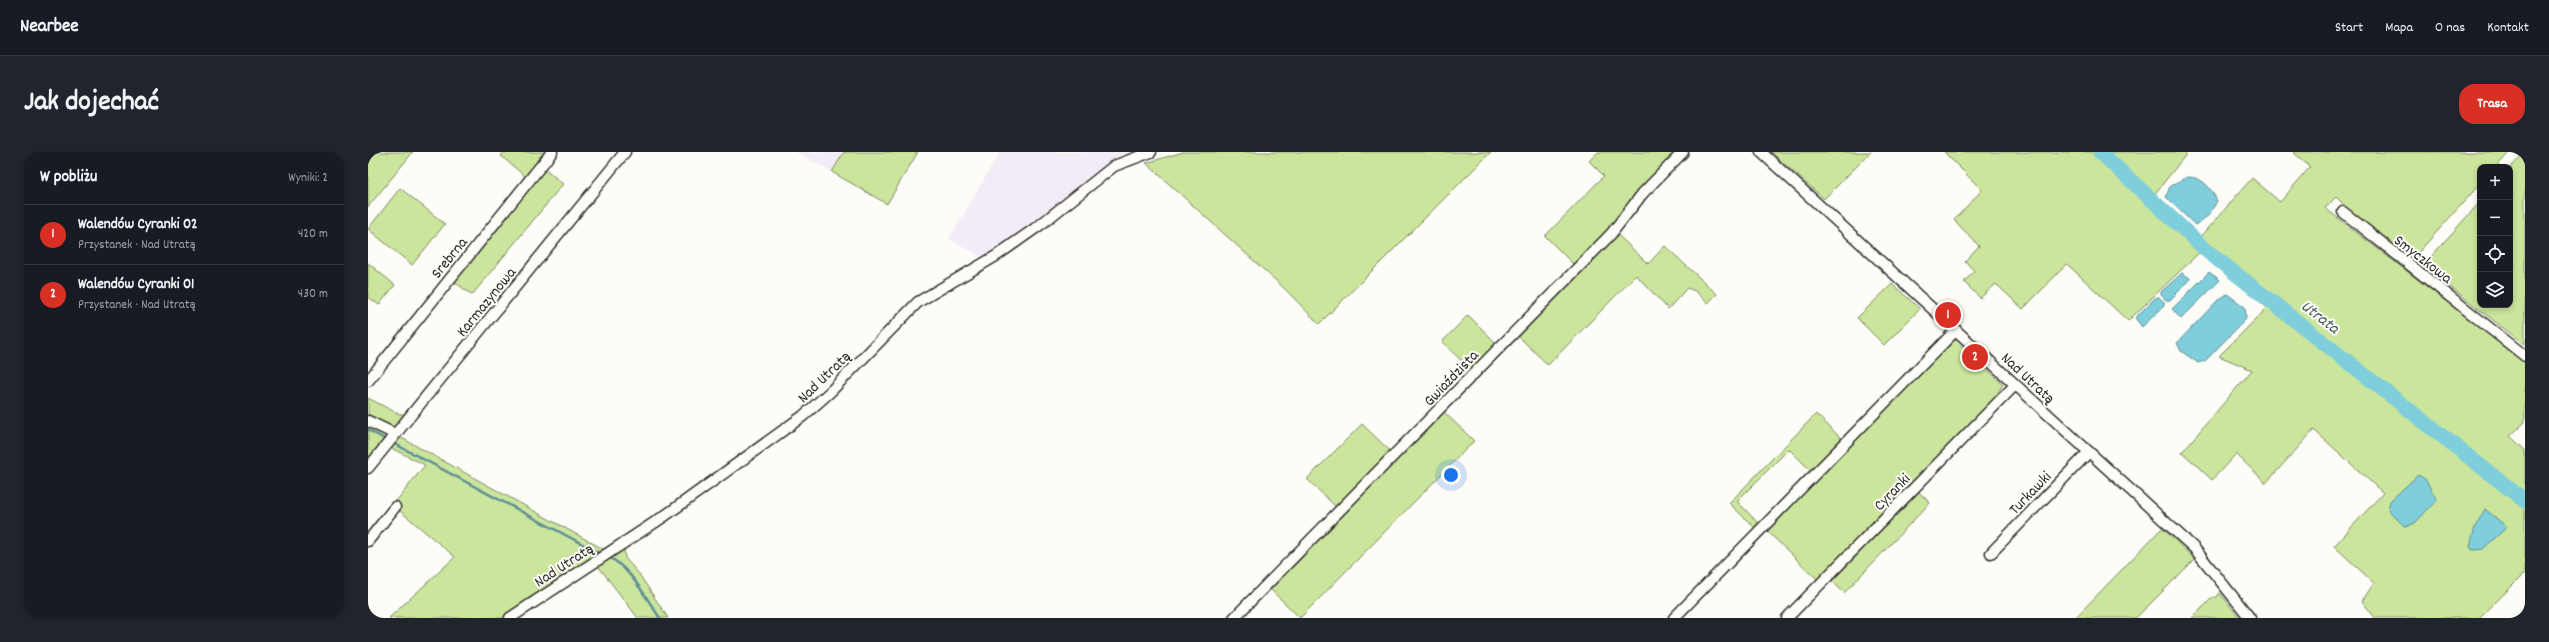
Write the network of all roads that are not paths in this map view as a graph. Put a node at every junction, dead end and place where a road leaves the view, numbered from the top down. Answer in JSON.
{"nodes":[{"id":1,"x":552,"y":152,"type":"edge"},
{"id":2,"x":625,"y":152,"type":"edge"},
{"id":3,"x":1151,"y":152,"type":"edge"},
{"id":4,"x":1683,"y":152,"type":"edge"},
{"id":5,"x":1761,"y":152,"type":"edge"},
{"id":6,"x":2343,"y":212,"type":"dead end"},
{"id":7,"x":1956,"y":330,"type":"junction"},
{"id":8,"x":2525,"y":356,"type":"edge"},
{"id":9,"x":368,"y":381,"type":"edge"},
{"id":10,"x":2015,"y":385,"type":"junction"},
{"id":11,"x":368,"y":421,"type":"edge"},
{"id":12,"x":395,"y":434,"type":"junction"},
{"id":13,"x":2089,"y":452,"type":"junction"},
{"id":14,"x":368,"y":468,"type":"edge"},
{"id":15,"x":396,"y":507,"type":"dead end"},
{"id":16,"x":368,"y":541,"type":"edge"},
{"id":17,"x":1991,"y":553,"type":"dead end"},
{"id":18,"x":510,"y":618,"type":"edge"},
{"id":19,"x":1234,"y":618,"type":"edge"},
{"id":20,"x":1674,"y":618,"type":"edge"},
{"id":21,"x":1787,"y":618,"type":"edge"},
{"id":22,"x":2250,"y":618,"type":"edge"}],
"edges":[{"from":1,"to":9,"type":"street","name":"Srebrna"},
{"from":2,"to":12,"type":"street","name":"Karmazynowa"},
{"from":3,"to":18,"type":"street","name":"Nad Utratą"},
{"from":4,"to":19,"type":"street","name":"Gwiaździsta"},
{"from":5,"to":7,"type":"street","name":"Nad Utratą"},
{"from":6,"to":8,"type":"street","name":"Smyczkowa"},
{"from":7,"to":10,"type":"street","name":"Nad Utratą"},
{"from":7,"to":20,"type":"street"},
{"from":10,"to":13,"type":"street","name":"Nad Utratą"},
{"from":10,"to":21,"type":"street","name":"Cyranki"},
{"from":11,"to":12,"type":"street"},
{"from":12,"to":14,"type":"street","name":"Karmazynowa"},
{"from":13,"to":17,"type":"street","name":"Turkawki"},
{"from":13,"to":22,"type":"street","name":"Nad Utratą"},
{"from":15,"to":16,"type":"street"}]}
